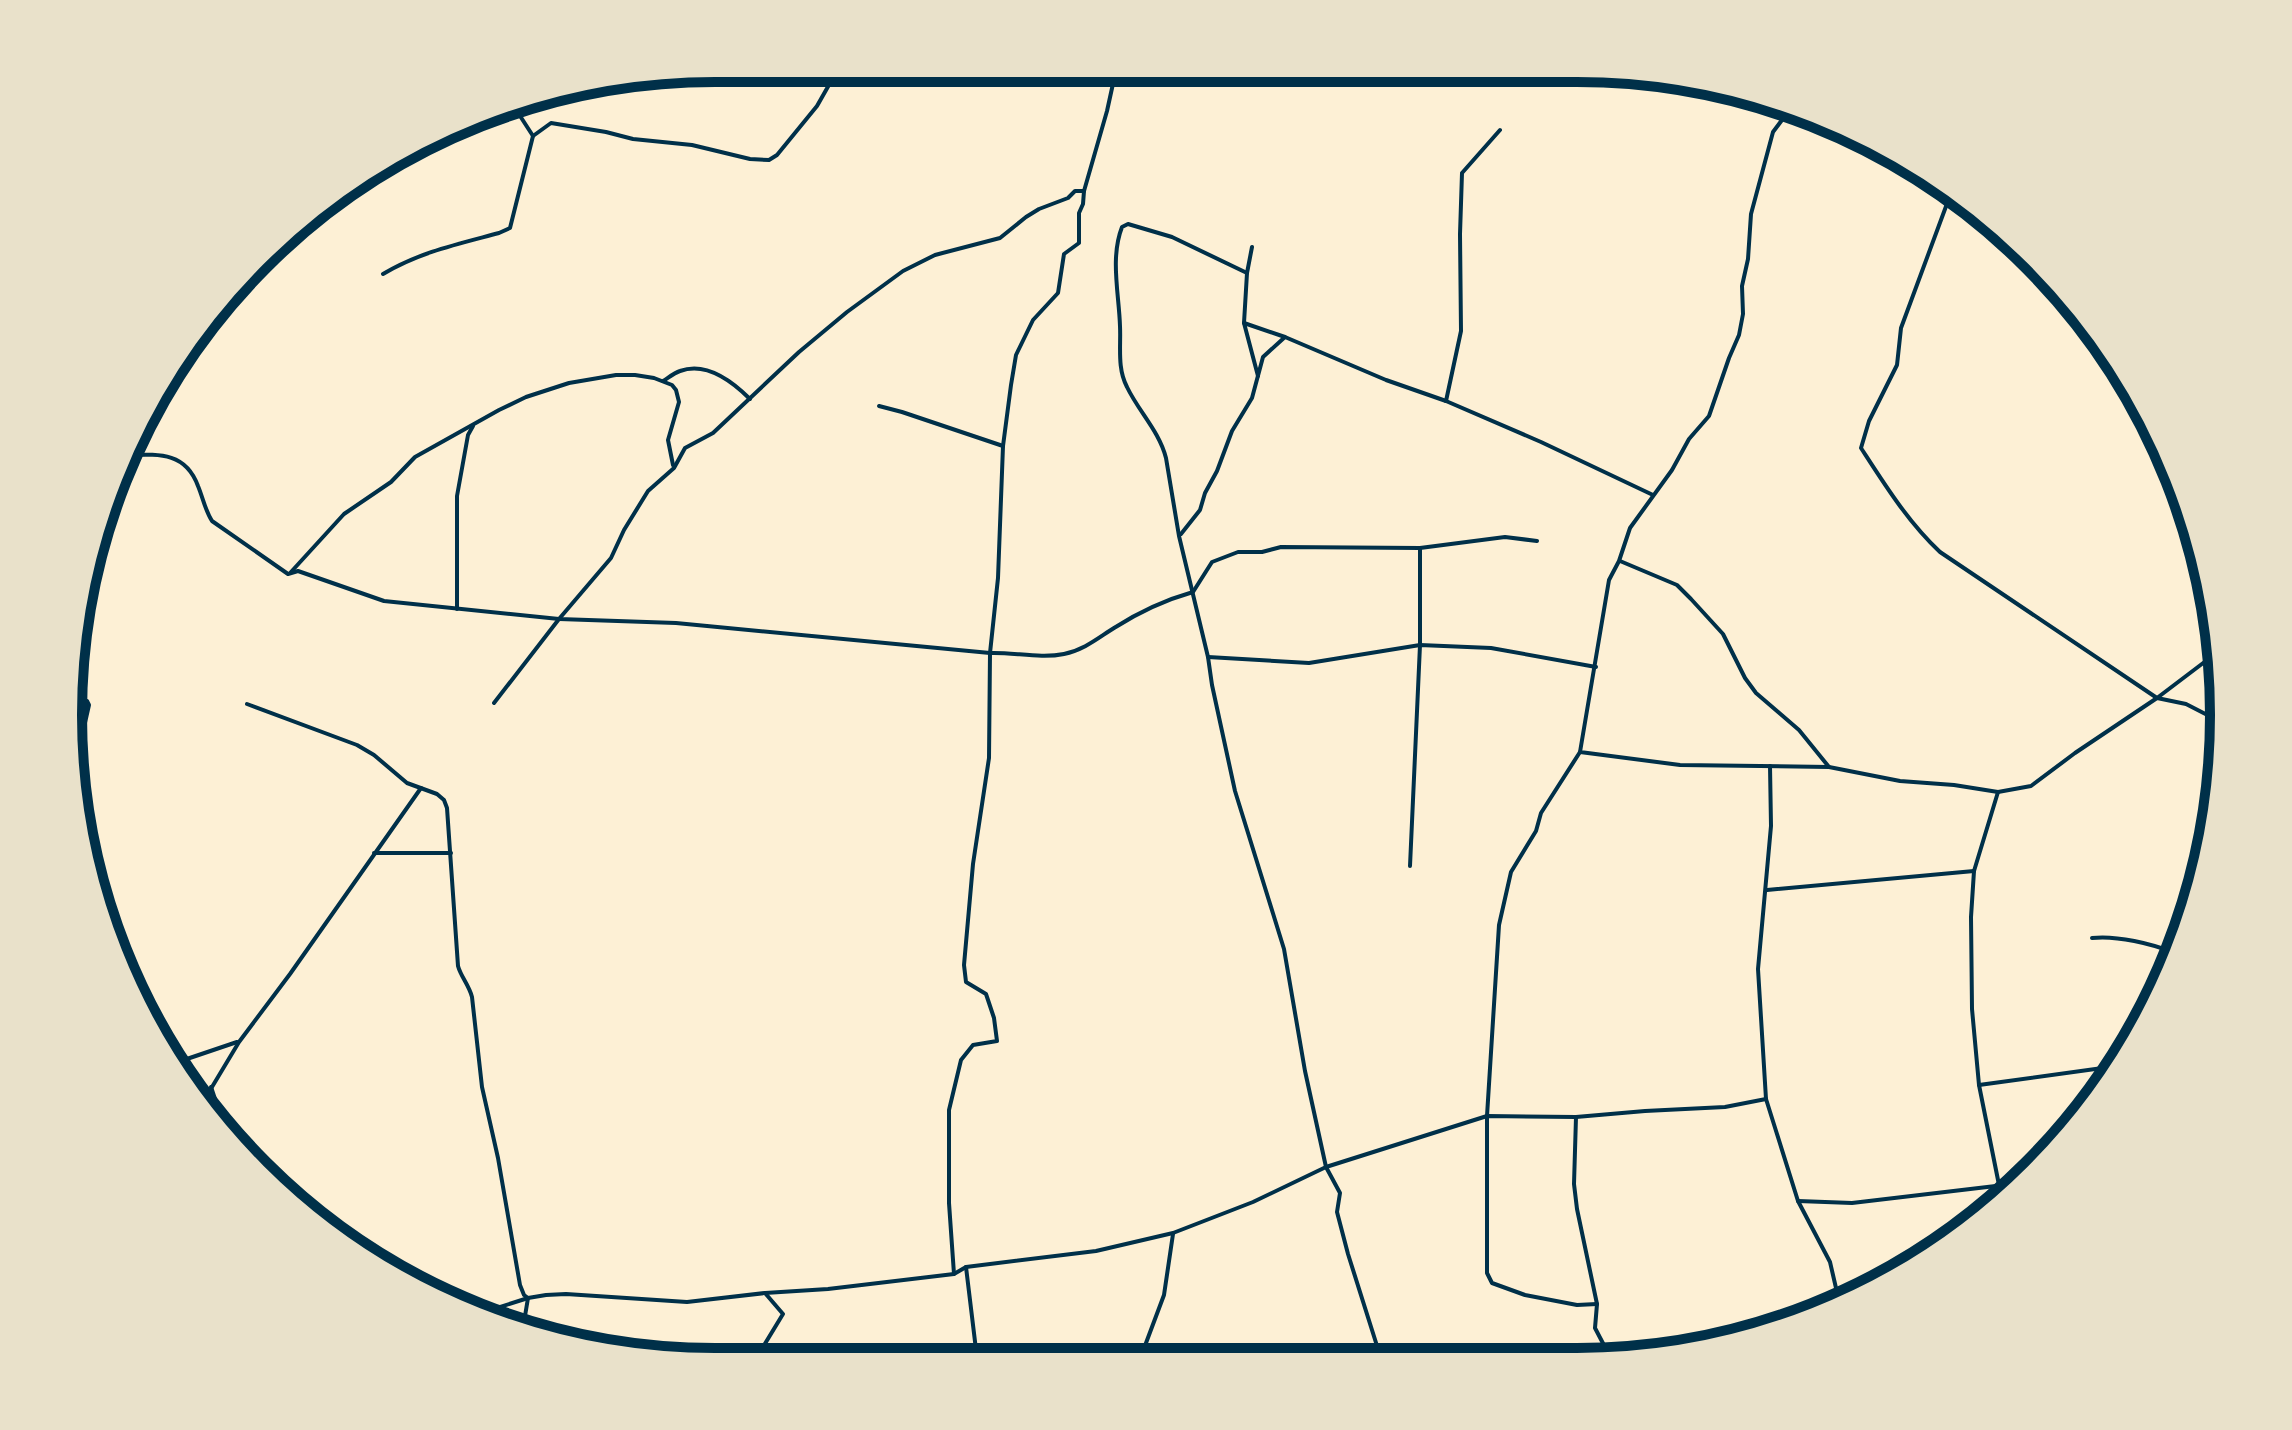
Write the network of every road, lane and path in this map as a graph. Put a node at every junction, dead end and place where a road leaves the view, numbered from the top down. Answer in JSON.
{"nodes":[{"id":1,"x":831,"y":82,"type":"edge"},
{"id":2,"x":1113,"y":82,"type":"edge"},
{"id":3,"x":519,"y":114,"type":"edge"},
{"id":4,"x":1784,"y":117,"type":"edge"},
{"id":5,"x":1500,"y":130,"type":"dead end"},
{"id":6,"x":533,"y":136,"type":"junction"},
{"id":7,"x":1084,"y":191,"type":"junction"},
{"id":8,"x":1947,"y":202,"type":"edge"},
{"id":9,"x":1252,"y":247,"type":"dead end"},
{"id":10,"x":1247,"y":273,"type":"junction"},
{"id":11,"x":383,"y":274,"type":"dead end"},
{"id":12,"x":1244,"y":323,"type":"junction"},
{"id":13,"x":1285,"y":337,"type":"junction"},
{"id":14,"x":1258,"y":379,"type":"junction"},
{"id":15,"x":663,"y":381,"type":"junction"},
{"id":16,"x":750,"y":399,"type":"junction"},
{"id":17,"x":1446,"y":401,"type":"junction"},
{"id":18,"x":879,"y":406,"type":"dead end"},
{"id":19,"x":474,"y":424,"type":"junction"},
{"id":20,"x":1003,"y":446,"type":"junction"},
{"id":21,"x":138,"y":455,"type":"edge"},
{"id":22,"x":674,"y":468,"type":"junction"},
{"id":23,"x":1653,"y":495,"type":"junction"},
{"id":24,"x":1179,"y":536,"type":"junction"},
{"id":25,"x":1537,"y":541,"type":"dead end"},
{"id":26,"x":1420,"y":548,"type":"junction"},
{"id":27,"x":1619,"y":561,"type":"junction"},
{"id":28,"x":288,"y":574,"type":"junction"},
{"id":29,"x":1193,"y":592,"type":"junction"},
{"id":30,"x":457,"y":609,"type":"junction"},
{"id":31,"x":559,"y":619,"type":"junction"},
{"id":32,"x":1420,"y":645,"type":"junction"},
{"id":33,"x":990,"y":653,"type":"junction"},
{"id":34,"x":1208,"y":657,"type":"junction"},
{"id":35,"x":2208,"y":660,"type":"edge"},
{"id":36,"x":1596,"y":667,"type":"junction"},
{"id":37,"x":2157,"y":698,"type":"junction"},
{"id":38,"x":82,"y":701,"type":"edge"},
{"id":39,"x":494,"y":703,"type":"dead end"},
{"id":40,"x":247,"y":704,"type":"dead end"},
{"id":41,"x":2210,"y":716,"type":"edge"},
{"id":42,"x":82,"y":734,"type":"edge"},
{"id":43,"x":1580,"y":752,"type":"junction"},
{"id":44,"x":1770,"y":766,"type":"junction"},
{"id":45,"x":1829,"y":767,"type":"junction"},
{"id":46,"x":421,"y":788,"type":"junction"},
{"id":47,"x":1998,"y":792,"type":"junction"},
{"id":48,"x":374,"y":853,"type":"junction"},
{"id":49,"x":451,"y":853,"type":"junction"},
{"id":50,"x":1410,"y":866,"type":"dead end"},
{"id":51,"x":1974,"y":871,"type":"junction"},
{"id":52,"x":1767,"y":890,"type":"junction"},
{"id":53,"x":2092,"y":938,"type":"dead end"},
{"id":54,"x":2165,"y":949,"type":"edge"},
{"id":55,"x":239,"y":1042,"type":"junction"},
{"id":56,"x":185,"y":1060,"type":"edge"},
{"id":57,"x":2102,"y":1068,"type":"edge"},
{"id":58,"x":1979,"y":1085,"type":"junction"},
{"id":59,"x":211,"y":1087,"type":"junction"},
{"id":60,"x":208,"y":1093,"type":"edge"},
{"id":61,"x":1766,"y":1099,"type":"junction"},
{"id":62,"x":217,"y":1105,"type":"edge"},
{"id":63,"x":1487,"y":1116,"type":"junction"},
{"id":64,"x":1576,"y":1117,"type":"junction"},
{"id":65,"x":1326,"y":1167,"type":"junction"},
{"id":66,"x":1999,"y":1185,"type":"joint"},
{"id":67,"x":1798,"y":1201,"type":"junction"},
{"id":68,"x":1173,"y":1233,"type":"junction"},
{"id":69,"x":966,"y":1267,"type":"junction"},
{"id":70,"x":954,"y":1274,"type":"junction"},
{"id":71,"x":1837,"y":1292,"type":"edge"},
{"id":72,"x":765,"y":1293,"type":"junction"},
{"id":73,"x":528,"y":1298,"type":"junction"},
{"id":74,"x":1597,"y":1304,"type":"junction"},
{"id":75,"x":496,"y":1308,"type":"edge"},
{"id":76,"x":525,"y":1318,"type":"edge"},
{"id":77,"x":1605,"y":1347,"type":"edge"},
{"id":78,"x":762,"y":1348,"type":"edge"},
{"id":79,"x":976,"y":1348,"type":"edge"},
{"id":80,"x":1144,"y":1348,"type":"edge"},
{"id":81,"x":1378,"y":1348,"type":"edge"}],
"edges":[{"from":1,"to":6,"type":"street"},
{"from":2,"to":7,"type":"street"},
{"from":3,"to":6,"type":"street"},
{"from":4,"to":23,"type":"street"},
{"from":5,"to":17,"type":"street"},
{"from":6,"to":11,"type":"street"},
{"from":7,"to":16,"type":"street"},
{"from":7,"to":20,"type":"street"},
{"from":8,"to":37,"type":"street"},
{"from":9,"to":10,"type":"street"},
{"from":10,"to":12,"type":"street"},
{"from":10,"to":24,"type":"street"},
{"from":12,"to":13,"type":"street"},
{"from":12,"to":14,"type":"street"},
{"from":13,"to":14,"type":"street"},
{"from":13,"to":17,"type":"street"},
{"from":14,"to":24,"type":"street"},
{"from":15,"to":16,"type":"street"},
{"from":15,"to":19,"type":"street"},
{"from":15,"to":22,"type":"street"},
{"from":16,"to":22,"type":"street"},
{"from":17,"to":23,"type":"street"},
{"from":18,"to":20,"type":"street"},
{"from":19,"to":28,"type":"street"},
{"from":19,"to":30,"type":"street"},
{"from":20,"to":33,"type":"street"},
{"from":21,"to":28,"type":"street"},
{"from":22,"to":31,"type":"street"},
{"from":23,"to":27,"type":"street"},
{"from":24,"to":29,"type":"street"},
{"from":25,"to":26,"type":"street"},
{"from":26,"to":29,"type":"street"},
{"from":26,"to":32,"type":"street"},
{"from":27,"to":36,"type":"street"},
{"from":27,"to":45,"type":"street"},
{"from":28,"to":30,"type":"street"},
{"from":29,"to":33,"type":"street"},
{"from":29,"to":34,"type":"street"},
{"from":30,"to":31,"type":"street"},
{"from":31,"to":33,"type":"street"},
{"from":31,"to":39,"type":"street"},
{"from":32,"to":34,"type":"street"},
{"from":32,"to":36,"type":"street"},
{"from":32,"to":50,"type":"street"},
{"from":33,"to":70,"type":"street"},
{"from":34,"to":65,"type":"street"},
{"from":35,"to":37,"type":"street"},
{"from":36,"to":43,"type":"street"},
{"from":37,"to":41,"type":"street"},
{"from":37,"to":47,"type":"street"},
{"from":38,"to":42,"type":"street"},
{"from":40,"to":46,"type":"street"},
{"from":43,"to":44,"type":"street"},
{"from":43,"to":63,"type":"street"},
{"from":44,"to":45,"type":"street"},
{"from":44,"to":52,"type":"street"},
{"from":45,"to":47,"type":"street"},
{"from":46,"to":48,"type":"street"},
{"from":46,"to":49,"type":"street"},
{"from":47,"to":51,"type":"street"},
{"from":48,"to":49,"type":"street"},
{"from":48,"to":55,"type":"street"},
{"from":49,"to":73,"type":"street"},
{"from":51,"to":52,"type":"street"},
{"from":51,"to":58,"type":"street"},
{"from":52,"to":61,"type":"street"},
{"from":53,"to":54,"type":"street"},
{"from":55,"to":56,"type":"street"},
{"from":55,"to":59,"type":"street"},
{"from":57,"to":58,"type":"street"},
{"from":58,"to":66,"type":"street"},
{"from":59,"to":60,"type":"street"},
{"from":59,"to":62,"type":"street"},
{"from":61,"to":64,"type":"street"},
{"from":61,"to":67,"type":"street"},
{"from":63,"to":64,"type":"street"},
{"from":63,"to":65,"type":"street"},
{"from":63,"to":74,"type":"street"},
{"from":64,"to":74,"type":"street"},
{"from":65,"to":68,"type":"street"},
{"from":65,"to":81,"type":"street"},
{"from":66,"to":67,"type":"street"},
{"from":67,"to":71,"type":"street"},
{"from":68,"to":69,"type":"street"},
{"from":68,"to":80,"type":"street"},
{"from":69,"to":70,"type":"street"},
{"from":69,"to":79,"type":"street"},
{"from":70,"to":72,"type":"street"},
{"from":72,"to":73,"type":"street"},
{"from":72,"to":78,"type":"street"},
{"from":73,"to":75,"type":"street"},
{"from":73,"to":76,"type":"street"},
{"from":74,"to":77,"type":"street"}]}
